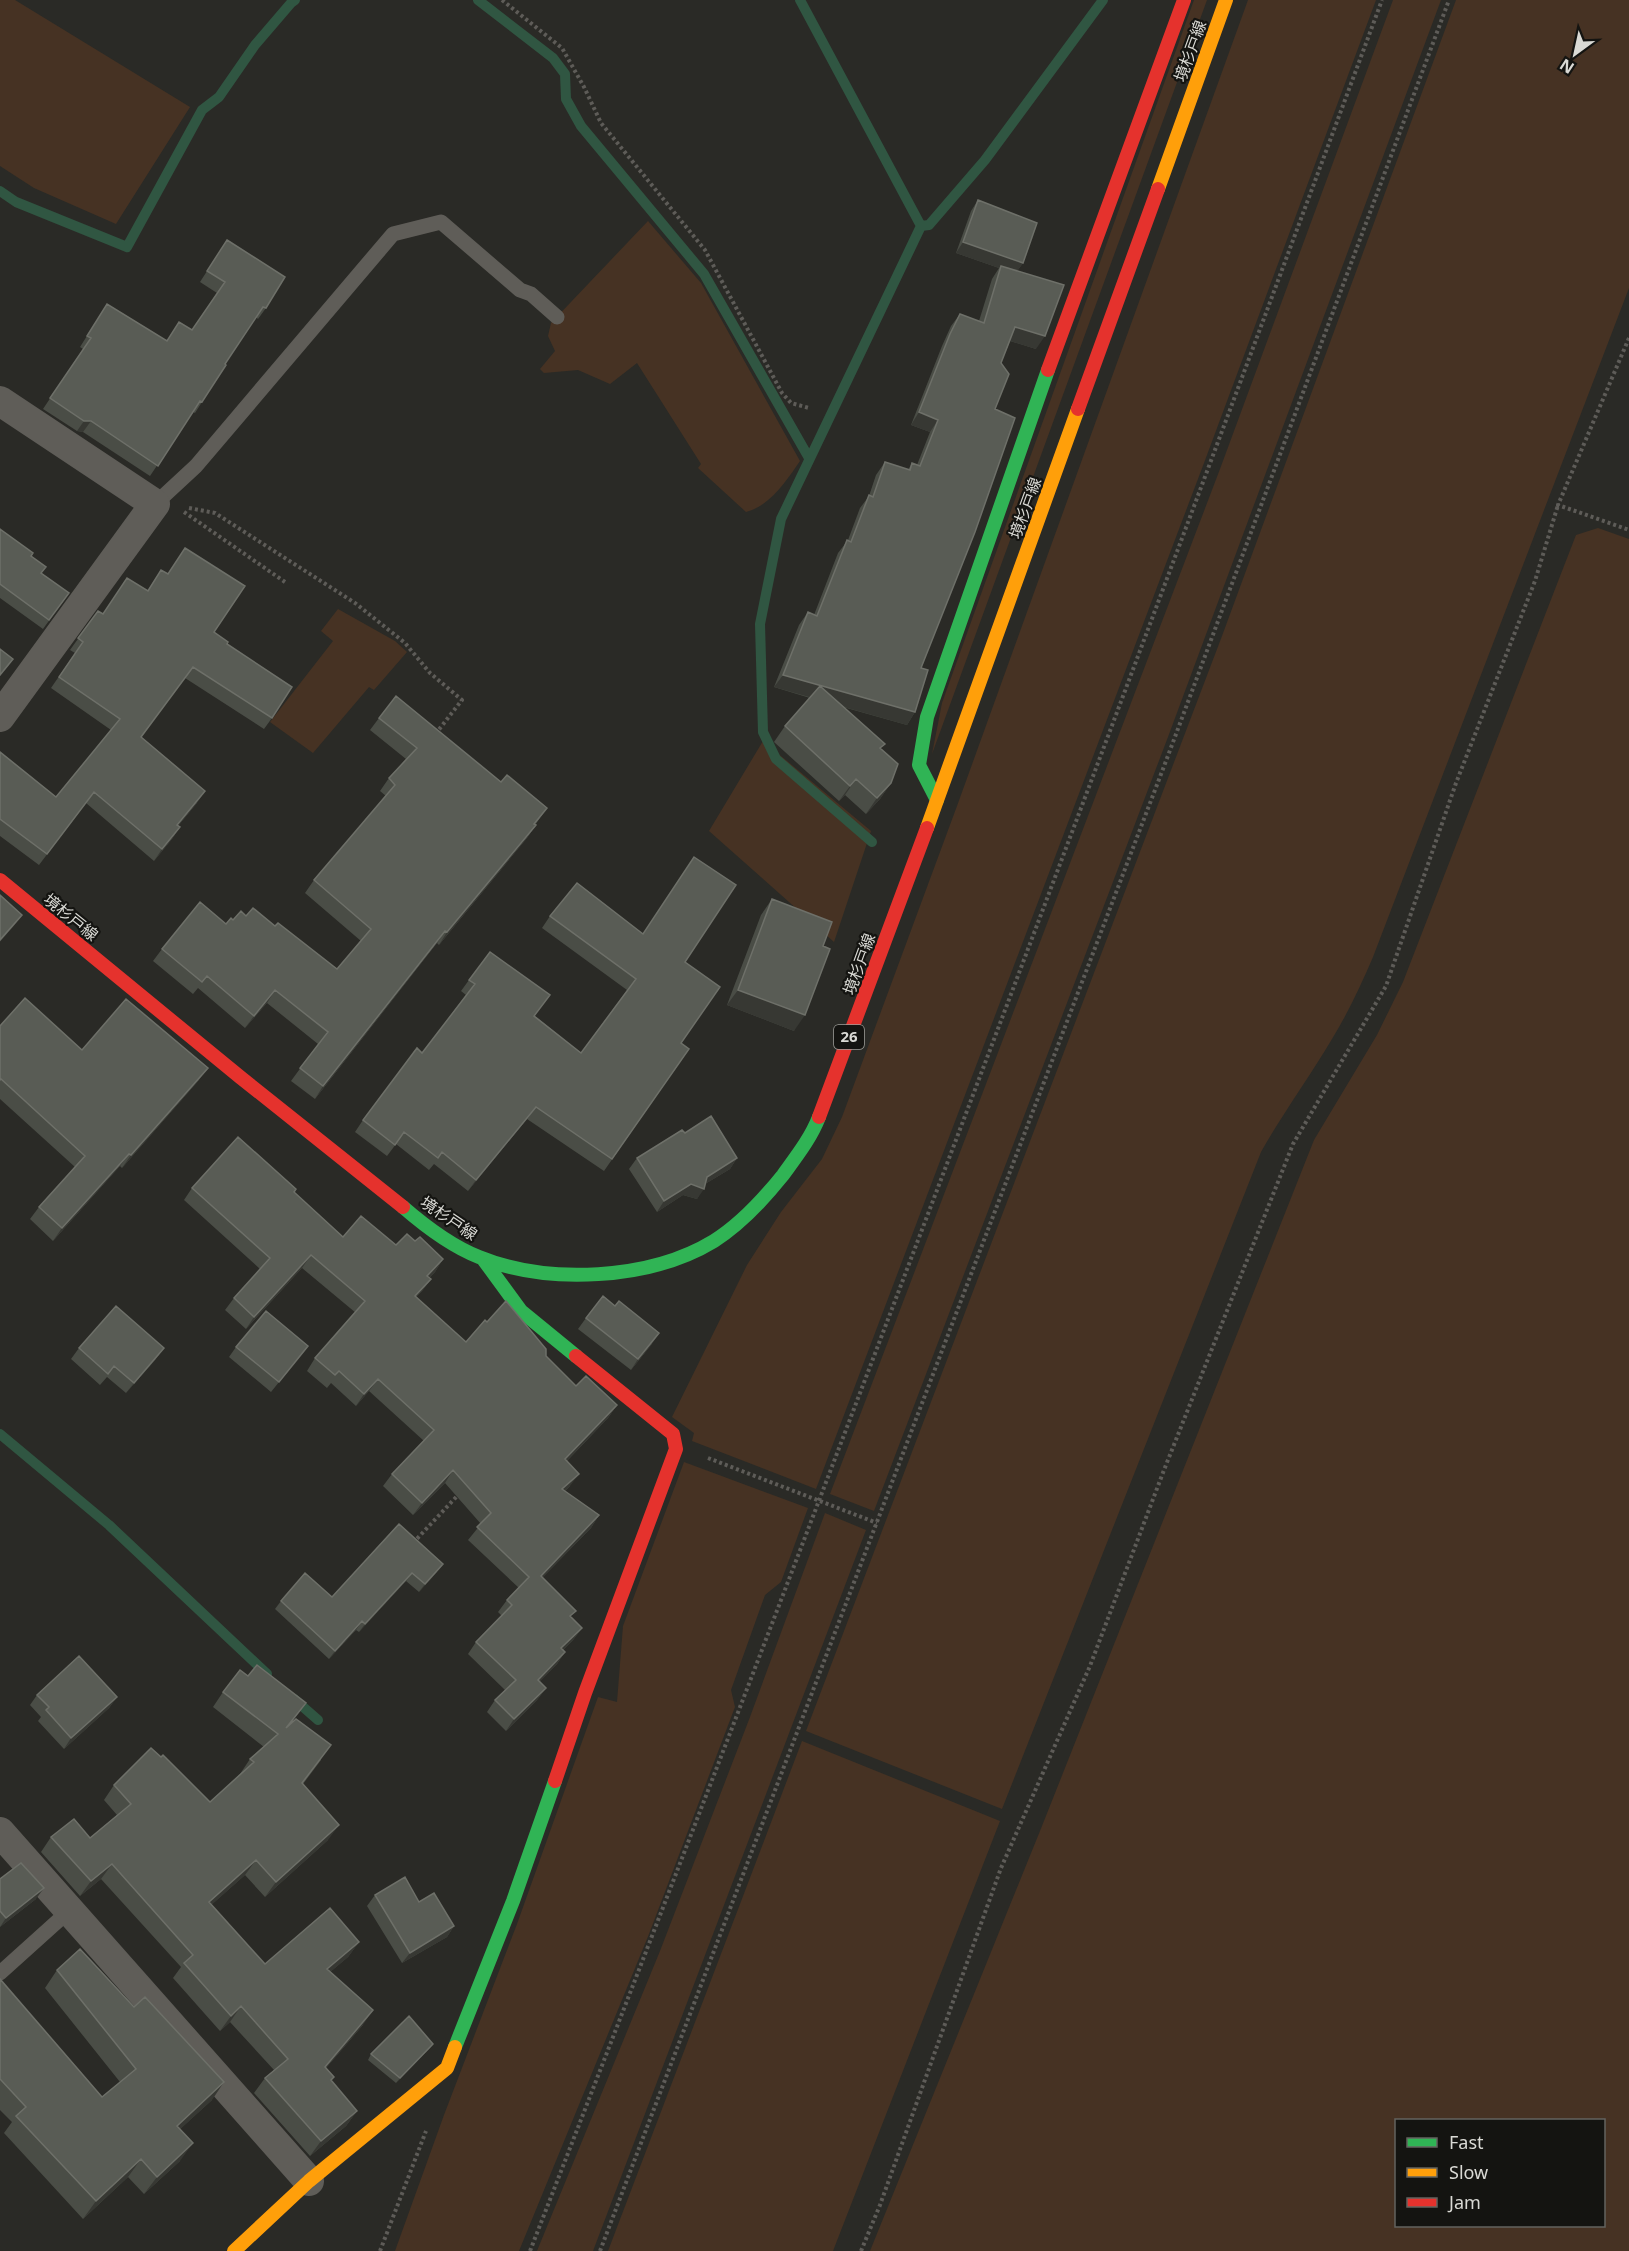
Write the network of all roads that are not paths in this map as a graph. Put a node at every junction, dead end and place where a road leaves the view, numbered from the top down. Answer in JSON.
{"nodes":[{"id":1,"x":1184,"y":0,"type":"edge"},
{"id":2,"x":1226,"y":0,"type":"edge"},
{"id":3,"x":556,"y":317,"type":"dead end"},
{"id":4,"x":0,"y":401,"type":"edge"},
{"id":5,"x":166,"y":505,"type":"junction"},
{"id":6,"x":0,"y":717,"type":"edge"},
{"id":7,"x":937,"y":800,"type":"junction"},
{"id":8,"x":0,"y":880,"type":"edge"},
{"id":9,"x":483,"y":1259,"type":"junction"},
{"id":10,"x":0,"y":1832,"type":"edge"},
{"id":11,"x":70,"y":1910,"type":"junction"},
{"id":12,"x":0,"y":1973,"type":"edge"},
{"id":13,"x":309,"y":2181,"type":"junction"},
{"id":14,"x":234,"y":2251,"type":"edge"}],
"edges":[{"from":1,"to":7,"type":"main road"},
{"from":2,"to":7,"type":"main road","name":"境杉戸線","number":"26"},
{"from":3,"to":5,"type":"lane"},
{"from":4,"to":5,"type":"street"},
{"from":5,"to":6,"type":"street"},
{"from":7,"to":9,"type":"main road","name":"境杉戸線","number":"26"},
{"from":8,"to":9,"type":"main road","name":"境杉戸線","number":"26"},
{"from":9,"to":13,"type":"main road"},
{"from":10,"to":11,"type":"street"},
{"from":11,"to":12,"type":"lane"},
{"from":11,"to":13,"type":"street"},
{"from":13,"to":14,"type":"main road"}]}
